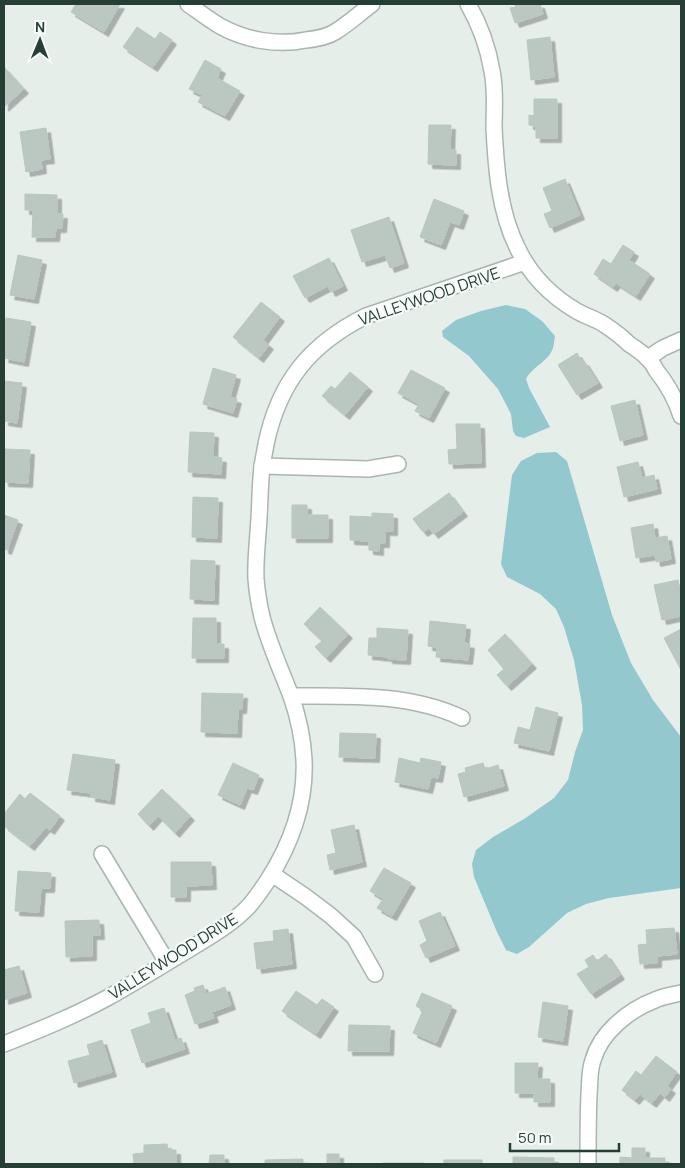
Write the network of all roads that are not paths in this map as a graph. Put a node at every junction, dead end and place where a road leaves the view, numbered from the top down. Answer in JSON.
{"nodes":[{"id":1,"x":188,"y":4,"type":"edge"},
{"id":2,"x":372,"y":4,"type":"edge"},
{"id":3,"x":468,"y":4,"type":"edge"},
{"id":4,"x":525,"y":262,"type":"junction"},
{"id":5,"x":681,"y":340,"type":"edge"},
{"id":6,"x":648,"y":358,"type":"junction"},
{"id":7,"x":681,"y":416,"type":"edge"},
{"id":8,"x":398,"y":464,"type":"dead end"},
{"id":9,"x":262,"y":466,"type":"junction"},
{"id":10,"x":291,"y":696,"type":"junction"},
{"id":11,"x":462,"y":718,"type":"dead end"},
{"id":12,"x":102,"y":854,"type":"dead end"},
{"id":13,"x":272,"y":874,"type":"junction"},
{"id":14,"x":168,"y":962,"type":"junction"},
{"id":15,"x":375,"y":974,"type":"dead end"},
{"id":16,"x":681,"y":993,"type":"edge"},
{"id":17,"x":4,"y":1044,"type":"edge"},
{"id":18,"x":588,"y":1164,"type":"edge"}],
"edges":[{"from":1,"to":2,"type":"street"},
{"from":3,"to":4,"type":"street"},
{"from":4,"to":6,"type":"street"},
{"from":4,"to":9,"type":"street","name":"VALLEYWOOD DRIVE"},
{"from":5,"to":6,"type":"street"},
{"from":6,"to":7,"type":"street"},
{"from":8,"to":9,"type":"street"},
{"from":9,"to":10,"type":"street","name":"VALLEYWOOD DRIVE"},
{"from":10,"to":11,"type":"street"},
{"from":10,"to":13,"type":"street","name":"VALLEYWOOD DRIVE"},
{"from":12,"to":14,"type":"street"},
{"from":13,"to":14,"type":"street","name":"VALLEYWOOD DRIVE"},
{"from":13,"to":15,"type":"street"},
{"from":14,"to":17,"type":"street","name":"VALLEYWOOD DRIVE"},
{"from":16,"to":18,"type":"street"}]}
